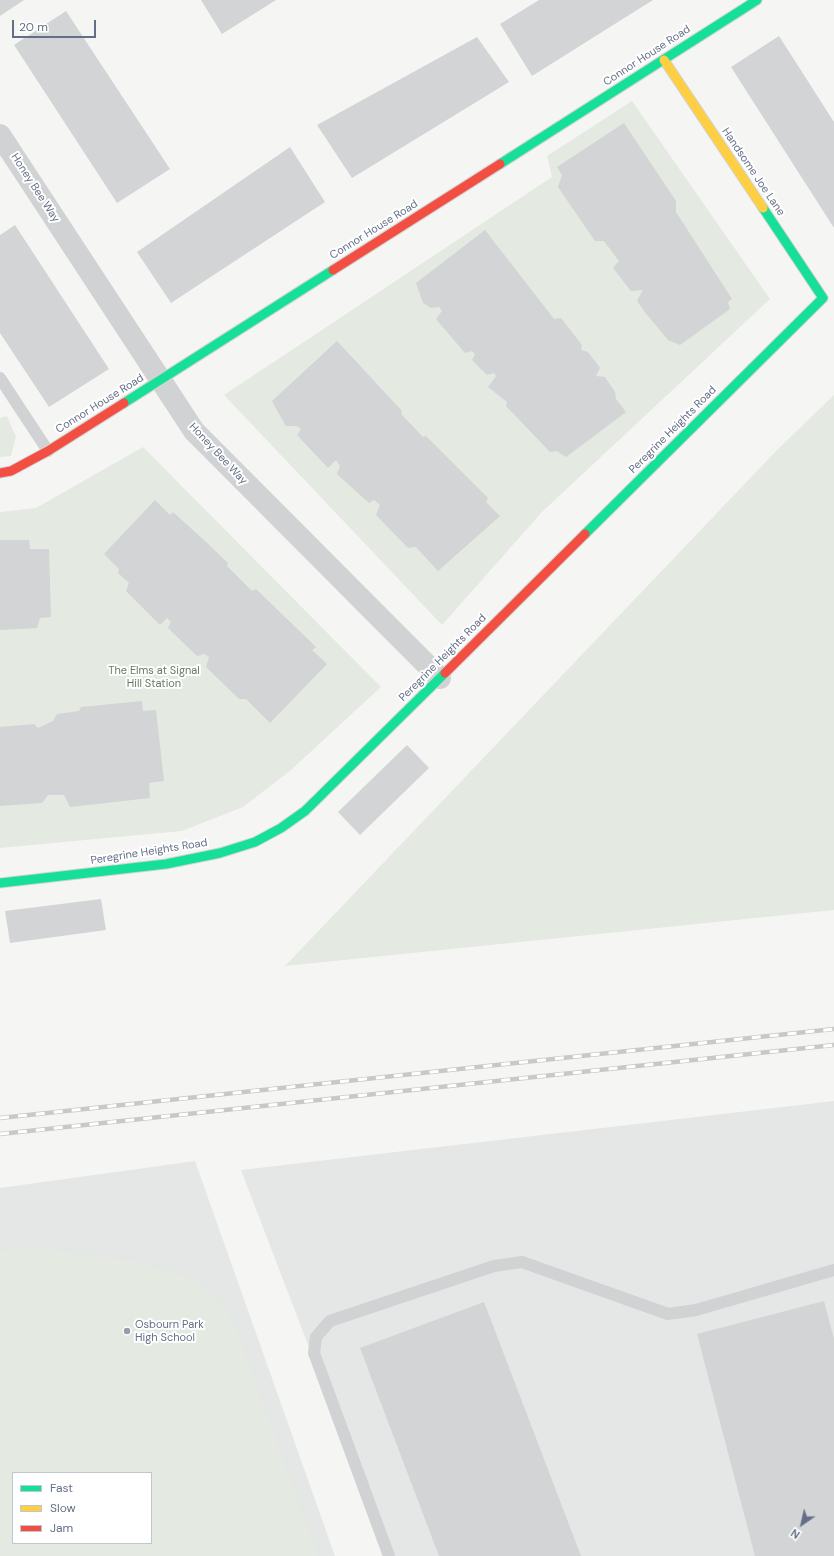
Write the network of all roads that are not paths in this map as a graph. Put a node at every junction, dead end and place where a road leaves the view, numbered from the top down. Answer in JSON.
{"nodes":[{"id":1,"x":757,"y":0,"type":"edge"},
{"id":2,"x":664,"y":60,"type":"junction"},
{"id":3,"x":0,"y":136,"type":"edge"},
{"id":4,"x":823,"y":298,"type":"joint"},
{"id":5,"x":0,"y":378,"type":"edge"},
{"id":6,"x":160,"y":380,"type":"junction"},
{"id":7,"x":48,"y":451,"type":"junction"},
{"id":8,"x":0,"y":473,"type":"edge"},
{"id":9,"x":440,"y":678,"type":"junction"},
{"id":10,"x":0,"y":883,"type":"edge"},
{"id":11,"x":834,"y":1270,"type":"edge"},
{"id":12,"x":389,"y":1556,"type":"edge"}],
"edges":[{"from":1,"to":2,"type":"street","name":"Connor House Road"},
{"from":2,"to":4,"type":"street","name":"Handsome Joe Lane"},
{"from":2,"to":6,"type":"street","name":"Connor House Road"},
{"from":3,"to":6,"type":"street","name":"Honey Bee Way"},
{"from":4,"to":9,"type":"street","name":"Peregrine Heights Road"},
{"from":5,"to":7,"type":"lane"},
{"from":6,"to":7,"type":"street","name":"Connor House Road"},
{"from":6,"to":9,"type":"street","name":"Honey Bee Way"},
{"from":7,"to":8,"type":"street","name":"Connor House Road"},
{"from":9,"to":10,"type":"street","name":"Peregrine Heights Road"},
{"from":11,"to":12,"type":"lane"}]}
